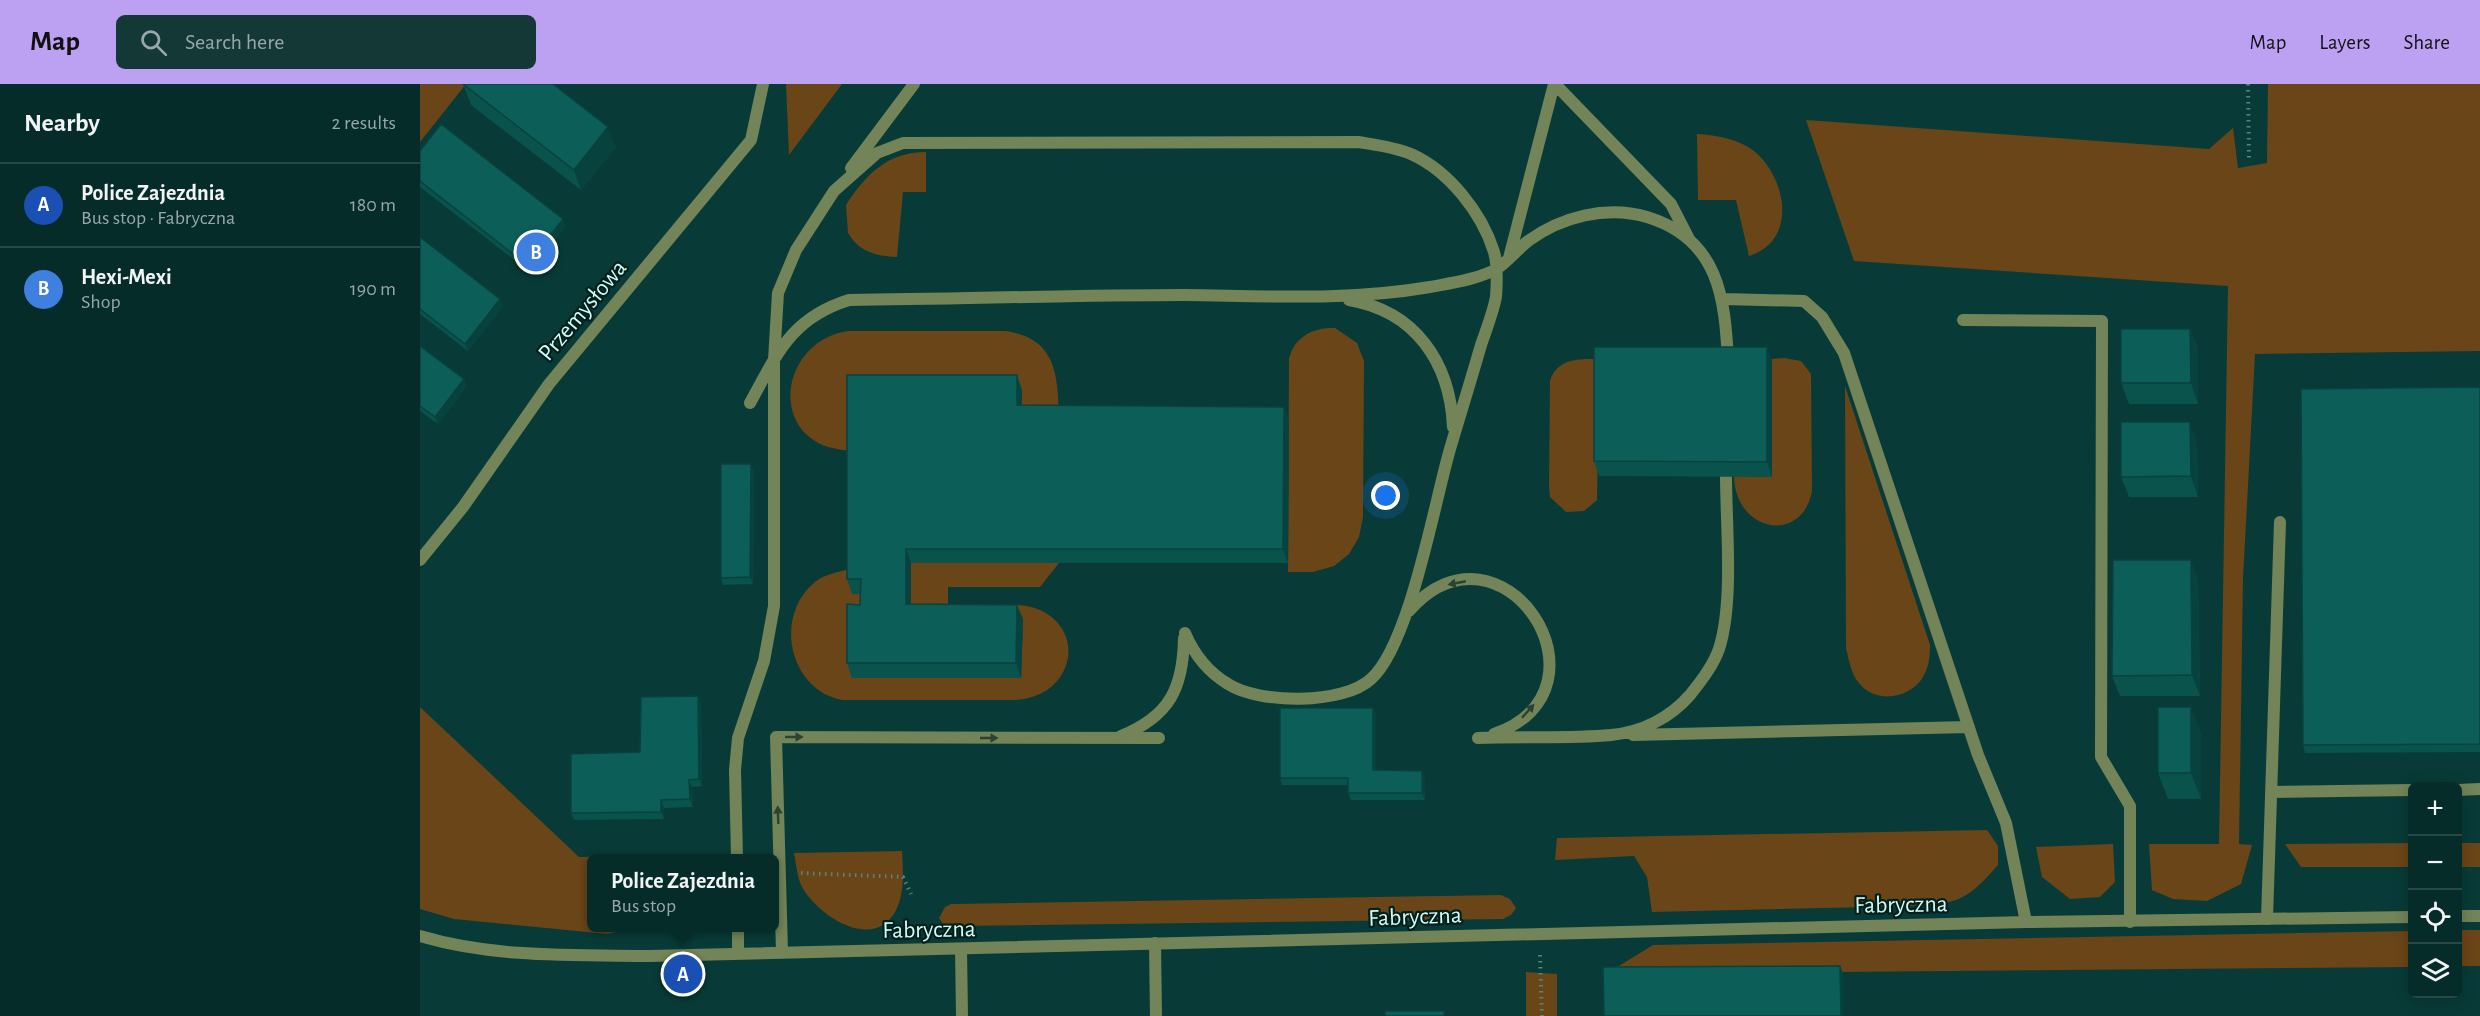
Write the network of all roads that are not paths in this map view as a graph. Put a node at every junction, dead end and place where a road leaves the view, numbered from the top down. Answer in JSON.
{"nodes":[{"id":1,"x":763,"y":84,"type":"edge"},
{"id":2,"x":914,"y":84,"type":"edge"},
{"id":3,"x":1555,"y":84,"type":"edge"},
{"id":4,"x":834,"y":191,"type":"junction"},
{"id":5,"x":1690,"y":241,"type":"junction"},
{"id":6,"x":1509,"y":258,"type":"junction"},
{"id":7,"x":1497,"y":268,"type":"junction"},
{"id":8,"x":1336,"y":298,"type":"junction"},
{"id":9,"x":1724,"y":299,"type":"junction"},
{"id":10,"x":1963,"y":320,"type":"dead end"},
{"id":11,"x":774,"y":360,"type":"junction"},
{"id":12,"x":1728,"y":362,"type":"edge"},
{"id":13,"x":750,"y":403,"type":"dead end"},
{"id":14,"x":1449,"y":452,"type":"junction"},
{"id":15,"x":1726,"y":476,"type":"edge"},
{"id":16,"x":2280,"y":522,"type":"dead end"},
{"id":17,"x":420,"y":560,"type":"edge"},
{"id":18,"x":1406,"y":615,"type":"junction"},
{"id":19,"x":1969,"y":727,"type":"junction"},
{"id":20,"x":1611,"y":735,"type":"junction"},
{"id":21,"x":1114,"y":738,"type":"junction"},
{"id":22,"x":1159,"y":738,"type":"dead end"},
{"id":23,"x":2480,"y":789,"type":"edge"},
{"id":24,"x":2408,"y":790,"type":"edge"},
{"id":25,"x":2462,"y":790,"type":"edge"},
{"id":26,"x":2271,"y":792,"type":"junction"},
{"id":27,"x":736,"y":854,"type":"edge"},
{"id":28,"x":2462,"y":916,"type":"edge"},
{"id":29,"x":2480,"y":916,"type":"edge"},
{"id":30,"x":2408,"y":917,"type":"edge"},
{"id":31,"x":2266,"y":919,"type":"junction"},
{"id":32,"x":2026,"y":922,"type":"junction"},
{"id":33,"x":2130,"y":922,"type":"junction"},
{"id":34,"x":738,"y":932,"type":"edge"},
{"id":35,"x":420,"y":936,"type":"edge"},
{"id":36,"x":1155,"y":943,"type":"junction"},
{"id":37,"x":961,"y":949,"type":"junction"},
{"id":38,"x":782,"y":952,"type":"junction"},
{"id":39,"x":738,"y":953,"type":"junction"},
{"id":40,"x":962,"y":1016,"type":"edge"},
{"id":41,"x":1156,"y":1016,"type":"edge"}],
"edges":[{"from":1,"to":17,"type":"street","name":"Przemysłowa"},
{"from":2,"to":4,"type":"street"},
{"from":3,"to":5,"type":"street"},
{"from":3,"to":6,"type":"street"},
{"from":4,"to":7,"type":"street"},
{"from":4,"to":11,"type":"street"},
{"from":5,"to":6,"type":"street"},
{"from":5,"to":9,"type":"street"},
{"from":6,"to":7,"type":"street"},
{"from":7,"to":8,"type":"street"},
{"from":7,"to":14,"type":"street"},
{"from":8,"to":11,"type":"street"},
{"from":8,"to":14,"type":"street"},
{"from":9,"to":12,"type":"street"},
{"from":9,"to":19,"type":"street"},
{"from":10,"to":33,"type":"street"},
{"from":11,"to":13,"type":"street"},
{"from":11,"to":27,"type":"street"},
{"from":14,"to":18,"type":"street"},
{"from":15,"to":20,"type":"street"},
{"from":16,"to":26,"type":"street"},
{"from":20,"to":18,"type":"street","one_way":true},
{"from":18,"to":21,"type":"street"},
{"from":19,"to":20,"type":"street"},
{"from":19,"to":32,"type":"street"},
{"from":21,"to":22,"type":"street"},
{"from":38,"to":21,"type":"street","one_way":true},
{"from":23,"to":25,"type":"street"},
{"from":24,"to":26,"type":"street"},
{"from":26,"to":31,"type":"street"},
{"from":28,"to":29,"type":"street"},
{"from":30,"to":31,"type":"street","name":"Fabryczna"},
{"from":31,"to":33,"type":"street","name":"Fabryczna"},
{"from":32,"to":33,"type":"street","name":"Fabryczna"},
{"from":32,"to":36,"type":"street","name":"Fabryczna"},
{"from":34,"to":39,"type":"street"},
{"from":35,"to":39,"type":"street","name":"Fabryczna"},
{"from":36,"to":37,"type":"street","name":"Fabryczna"},
{"from":36,"to":41,"type":"street"},
{"from":37,"to":38,"type":"street","name":"Fabryczna"},
{"from":37,"to":40,"type":"street"},
{"from":38,"to":39,"type":"street","name":"Fabryczna"}]}
